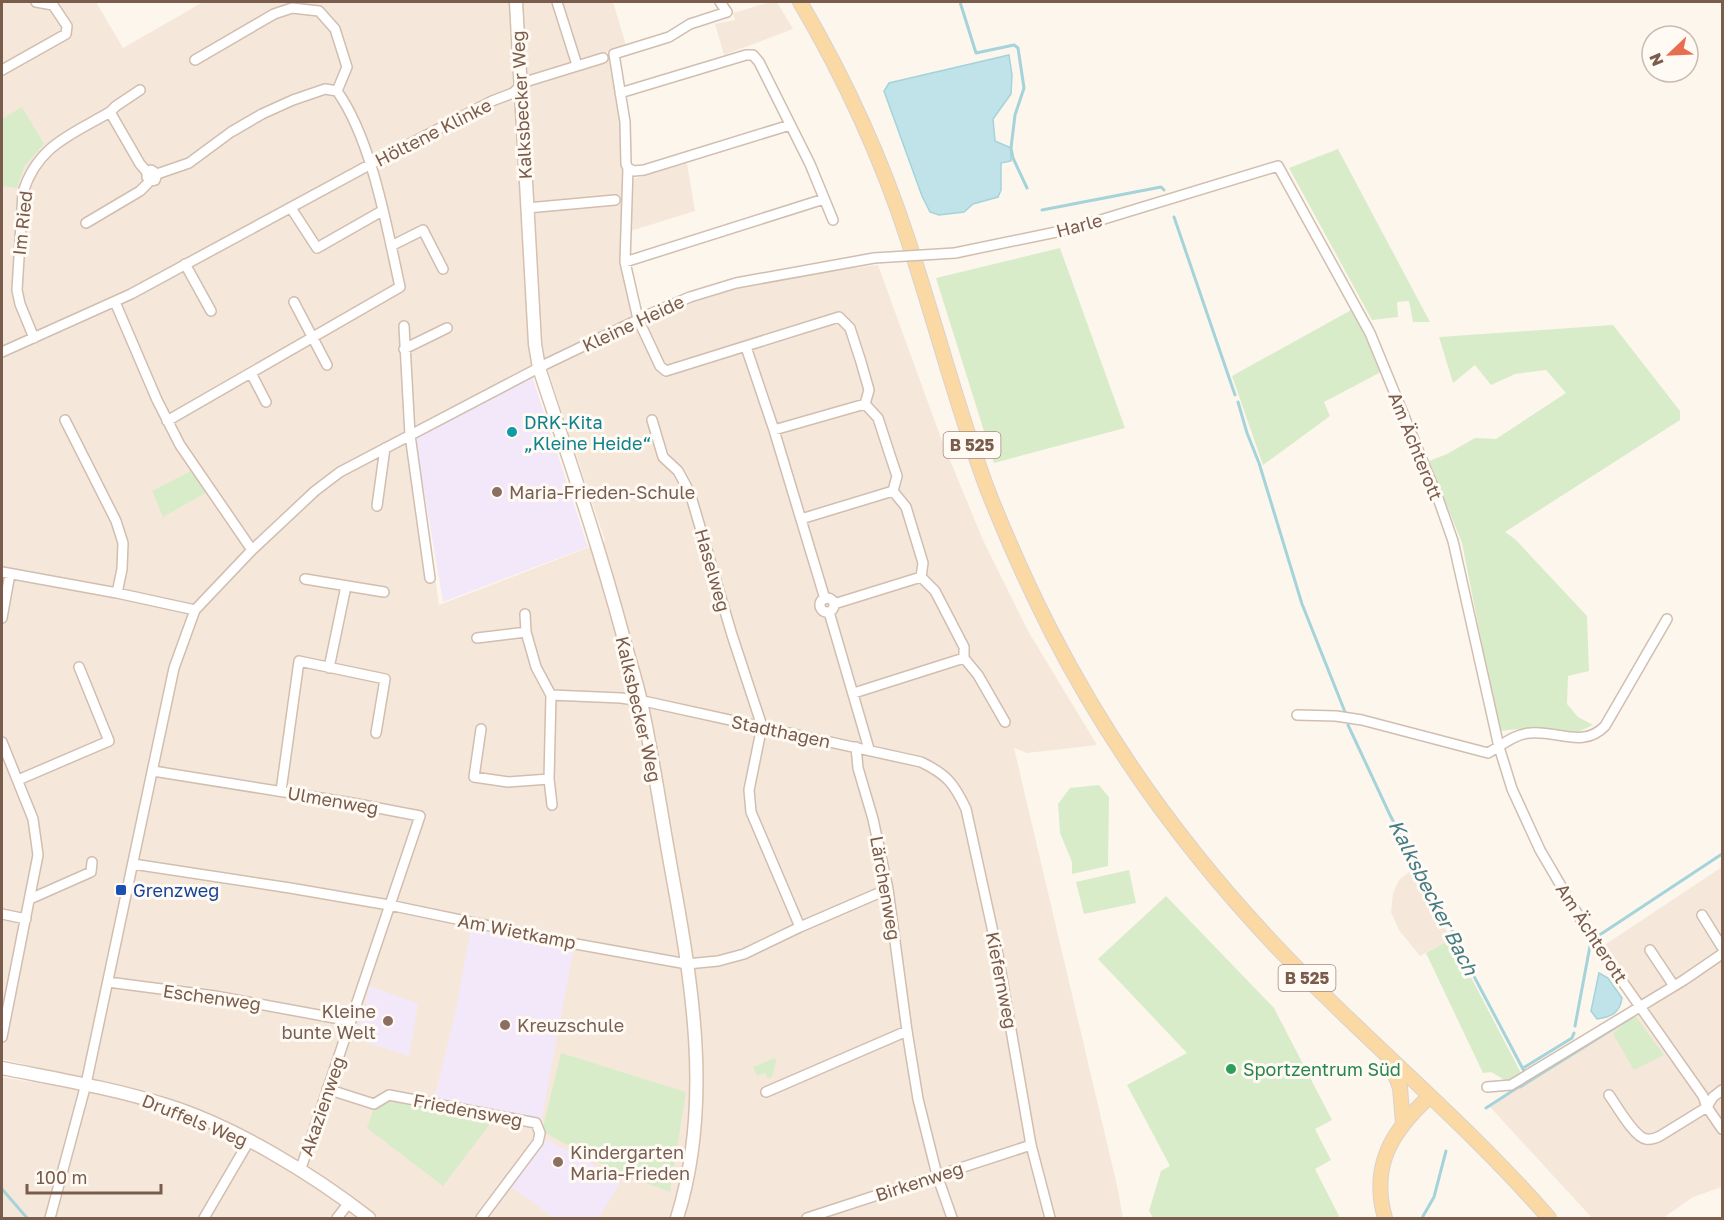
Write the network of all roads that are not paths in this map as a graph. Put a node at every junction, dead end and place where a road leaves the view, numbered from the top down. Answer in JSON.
{"nodes":[{"id":1,"x":36,"y":2,"type":"edge"},
{"id":2,"x":516,"y":2,"type":"edge"},
{"id":3,"x":557,"y":2,"type":"edge"},
{"id":4,"x":720,"y":2,"type":"edge"},
{"id":5,"x":800,"y":2,"type":"edge"},
{"id":6,"x":603,"y":58,"type":"dead end"},
{"id":7,"x":195,"y":60,"type":"dead end"},
{"id":8,"x":577,"y":65,"type":"junction"},
{"id":9,"x":2,"y":70,"type":"edge"},
{"id":10,"x":520,"y":87,"type":"junction"},
{"id":11,"x":140,"y":90,"type":"dead end"},
{"id":12,"x":337,"y":91,"type":"junction"},
{"id":13,"x":620,"y":93,"type":"junction"},
{"id":14,"x":110,"y":112,"type":"junction"},
{"id":15,"x":790,"y":125,"type":"junction"},
{"id":16,"x":371,"y":164,"type":"junction"},
{"id":17,"x":1278,"y":166,"type":"joint"},
{"id":18,"x":628,"y":168,"type":"junction"},
{"id":19,"x":151,"y":176,"type":"junction"},
{"id":20,"x":824,"y":199,"type":"junction"},
{"id":21,"x":615,"y":200,"type":"dead end"},
{"id":22,"x":291,"y":208,"type":"junction"},
{"id":23,"x":527,"y":208,"type":"junction"},
{"id":24,"x":382,"y":211,"type":"junction"},
{"id":25,"x":833,"y":220,"type":"dead end"},
{"id":26,"x":86,"y":223,"type":"dead end"},
{"id":27,"x":391,"y":246,"type":"junction"},
{"id":28,"x":874,"y":258,"type":"joint"},
{"id":29,"x":625,"y":262,"type":"junction"},
{"id":30,"x":185,"y":264,"type":"junction"},
{"id":31,"x":443,"y":269,"type":"dead end"},
{"id":32,"x":115,"y":302,"type":"junction"},
{"id":33,"x":294,"y":302,"type":"dead end"},
{"id":34,"x":211,"y":311,"type":"dead end"},
{"id":35,"x":638,"y":319,"type":"junction"},
{"id":36,"x":404,"y":326,"type":"dead end"},
{"id":37,"x":447,"y":328,"type":"dead end"},
{"id":38,"x":314,"y":337,"type":"junction"},
{"id":39,"x":34,"y":338,"type":"junction"},
{"id":40,"x":746,"y":347,"type":"junction"},
{"id":41,"x":404,"y":349,"type":"junction"},
{"id":42,"x":2,"y":352,"type":"edge"},
{"id":43,"x":327,"y":365,"type":"dead end"},
{"id":44,"x":539,"y":368,"type":"junction"},
{"id":45,"x":251,"y":373,"type":"junction"},
{"id":46,"x":266,"y":402,"type":"dead end"},
{"id":47,"x":865,"y":404,"type":"junction"},
{"id":48,"x":66,"y":420,"type":"dead end"},
{"id":49,"x":652,"y":420,"type":"dead end"},
{"id":50,"x":167,"y":421,"type":"junction"},
{"id":51,"x":774,"y":430,"type":"junction"},
{"id":52,"x":410,"y":435,"type":"junction"},
{"id":53,"x":385,"y":448,"type":"junction"},
{"id":54,"x":893,"y":491,"type":"junction"},
{"id":55,"x":377,"y":506,"type":"dead end"},
{"id":56,"x":801,"y":519,"type":"junction"},
{"id":57,"x":252,"y":550,"type":"junction"},
{"id":58,"x":6,"y":573,"type":"edge"},
{"id":59,"x":921,"y":577,"type":"junction"},
{"id":60,"x":430,"y":578,"type":"dead end"},
{"id":61,"x":305,"y":579,"type":"dead end"},
{"id":62,"x":346,"y":586,"type":"junction"},
{"id":63,"x":384,"y":592,"type":"dead end"},
{"id":64,"x":117,"y":593,"type":"junction"},
{"id":65,"x":829,"y":605,"type":"junction"},
{"id":66,"x":195,"y":610,"type":"junction"},
{"id":67,"x":525,"y":614,"type":"dead end"},
{"id":68,"x":2,"y":618,"type":"edge"},
{"id":69,"x":1667,"y":619,"type":"dead end"},
{"id":70,"x":526,"y":632,"type":"junction"},
{"id":71,"x":477,"y":638,"type":"dead end"},
{"id":72,"x":964,"y":658,"type":"junction"},
{"id":73,"x":79,"y":667,"type":"dead end"},
{"id":74,"x":329,"y":668,"type":"junction"},
{"id":75,"x":854,"y":693,"type":"junction"},
{"id":76,"x":552,"y":695,"type":"junction"},
{"id":77,"x":641,"y":701,"type":"junction"},
{"id":78,"x":1297,"y":715,"type":"dead end"},
{"id":79,"x":1005,"y":722,"type":"dead end"},
{"id":80,"x":762,"y":726,"type":"junction"},
{"id":81,"x":481,"y":729,"type":"dead end"},
{"id":82,"x":376,"y":733,"type":"dead end"},
{"id":83,"x":2,"y":742,"type":"edge"},
{"id":84,"x":856,"y":747,"type":"junction"},
{"id":85,"x":1499,"y":747,"type":"junction"},
{"id":86,"x":869,"y":749,"type":"junction"},
{"id":87,"x":921,"y":762,"type":"joint"},
{"id":88,"x":153,"y":771,"type":"junction"},
{"id":89,"x":549,"y":779,"type":"junction"},
{"id":90,"x":18,"y":780,"type":"junction"},
{"id":91,"x":281,"y":791,"type":"junction"},
{"id":92,"x":552,"y":805,"type":"dead end"},
{"id":93,"x":92,"y":862,"type":"dead end"},
{"id":94,"x":133,"y":864,"type":"junction"},
{"id":95,"x":888,"y":889,"type":"junction"},
{"id":96,"x":30,"y":899,"type":"junction"},
{"id":97,"x":389,"y":905,"type":"junction"},
{"id":98,"x":2,"y":914,"type":"edge"},
{"id":99,"x":1702,"y":915,"type":"dead end"},
{"id":100,"x":26,"y":919,"type":"junction"},
{"id":101,"x":800,"y":927,"type":"junction"},
{"id":102,"x":1722,"y":947,"type":"edge"},
{"id":103,"x":1650,"y":950,"type":"dead end"},
{"id":104,"x":1722,"y":954,"type":"edge"},
{"id":105,"x":687,"y":964,"type":"junction"},
{"id":106,"x":108,"y":982,"type":"junction"},
{"id":107,"x":1674,"y":986,"type":"junction"},
{"id":108,"x":1640,"y":1006,"type":"junction"},
{"id":109,"x":351,"y":1022,"type":"junction"},
{"id":110,"x":907,"y":1031,"type":"junction"},
{"id":111,"x":2,"y":1037,"type":"edge"},
{"id":112,"x":1385,"y":1054,"type":"junction"},
{"id":113,"x":2,"y":1068,"type":"edge"},
{"id":114,"x":86,"y":1084,"type":"junction"},
{"id":115,"x":1487,"y":1087,"type":"dead end"},
{"id":116,"x":327,"y":1089,"type":"junction"},
{"id":117,"x":1722,"y":1090,"type":"edge"},
{"id":118,"x":766,"y":1092,"type":"dead end"},
{"id":119,"x":1609,"y":1095,"type":"dead end"},
{"id":120,"x":1429,"y":1097,"type":"junction"},
{"id":121,"x":1707,"y":1107,"type":"junction"},
{"id":122,"x":1403,"y":1123,"type":"junction"},
{"id":123,"x":1722,"y":1129,"type":"edge"},
{"id":124,"x":249,"y":1141,"type":"junction"},
{"id":125,"x":1031,"y":1145,"type":"junction"},
{"id":126,"x":300,"y":1171,"type":"junction"},
{"id":127,"x":937,"y":1175,"type":"junction"},
{"id":128,"x":348,"y":1204,"type":"junction"},
{"id":129,"x":50,"y":1218,"type":"edge"},
{"id":130,"x":204,"y":1218,"type":"edge"},
{"id":131,"x":337,"y":1218,"type":"edge"},
{"id":132,"x":369,"y":1218,"type":"edge"},
{"id":133,"x":481,"y":1218,"type":"edge"},
{"id":134,"x":676,"y":1218,"type":"edge"},
{"id":135,"x":807,"y":1218,"type":"edge"},
{"id":136,"x":952,"y":1218,"type":"edge"},
{"id":137,"x":1050,"y":1218,"type":"edge"},
{"id":138,"x":1385,"y":1218,"type":"edge"},
{"id":139,"x":1549,"y":1218,"type":"edge"}],
"edges":[{"from":1,"to":9,"type":"street"},
{"from":2,"to":10,"type":"street","name":"Kalksbecker Weg"},
{"from":3,"to":8,"type":"street"},
{"from":4,"to":13,"type":"street"},
{"from":5,"to":112,"type":"main road","number":"B 525"},
{"from":6,"to":8,"type":"street","name":"Höltene Klinke"},
{"from":7,"to":12,"type":"street"},
{"from":8,"to":10,"type":"street","name":"Höltene Klinke"},
{"from":10,"to":16,"type":"street","name":"Höltene Klinke"},
{"from":10,"to":23,"type":"street","name":"Kalksbecker Weg"},
{"from":11,"to":14,"type":"street","name":"Im Ried"},
{"from":12,"to":16,"type":"street"},
{"from":12,"to":19,"type":"street"},
{"from":13,"to":15,"type":"street"},
{"from":13,"to":18,"type":"street"},
{"from":14,"to":19,"type":"street"},
{"from":14,"to":39,"type":"street","name":"Im Ried"},
{"from":15,"to":18,"type":"street"},
{"from":15,"to":20,"type":"street"},
{"from":16,"to":22,"type":"street","name":"Höltene Klinke"},
{"from":16,"to":24,"type":"street"},
{"from":17,"to":28,"type":"street","name":"Harle","bridge":true},
{"from":17,"to":85,"type":"street","name":"Am Ächterott"},
{"from":18,"to":29,"type":"street"},
{"from":19,"to":26,"type":"street"},
{"from":20,"to":25,"type":"street"},
{"from":20,"to":29,"type":"street"},
{"from":21,"to":23,"type":"street"},
{"from":22,"to":24,"type":"street"},
{"from":22,"to":30,"type":"street","name":"Höltene Klinke"},
{"from":23,"to":44,"type":"street","name":"Kalksbecker Weg"},
{"from":24,"to":27,"type":"street"},
{"from":27,"to":31,"type":"street"},
{"from":27,"to":38,"type":"street"},
{"from":28,"to":35,"type":"street","name":"Kleine Heide"},
{"from":29,"to":35,"type":"street"},
{"from":30,"to":32,"type":"street","name":"Höltene Klinke"},
{"from":30,"to":34,"type":"street"},
{"from":32,"to":39,"type":"street","name":"Höltene Klinke"},
{"from":32,"to":50,"type":"street"},
{"from":33,"to":38,"type":"street"},
{"from":35,"to":40,"type":"street"},
{"from":35,"to":44,"type":"street","name":"Kleine Heide"},
{"from":36,"to":41,"type":"street"},
{"from":37,"to":41,"type":"street"},
{"from":38,"to":43,"type":"street"},
{"from":38,"to":45,"type":"street"},
{"from":39,"to":42,"type":"street","name":"Höltene Klinke"},
{"from":40,"to":47,"type":"street"},
{"from":40,"to":51,"type":"street"},
{"from":41,"to":52,"type":"street"},
{"from":44,"to":52,"type":"street","name":"Kleine Heide"},
{"from":44,"to":77,"type":"street","name":"Kalksbecker Weg"},
{"from":45,"to":46,"type":"street"},
{"from":45,"to":50,"type":"street"},
{"from":47,"to":51,"type":"street"},
{"from":47,"to":54,"type":"street"},
{"from":48,"to":64,"type":"street"},
{"from":49,"to":80,"type":"street","name":"Haselweg"},
{"from":50,"to":57,"type":"street"},
{"from":51,"to":56,"type":"street"},
{"from":52,"to":53,"type":"street","name":"Kleine Heide"},
{"from":52,"to":60,"type":"street"},
{"from":53,"to":55,"type":"street"},
{"from":53,"to":57,"type":"street","name":"Kleine Heide"},
{"from":54,"to":56,"type":"street"},
{"from":54,"to":59,"type":"street"},
{"from":56,"to":65,"type":"street"},
{"from":57,"to":66,"type":"street","name":"Kleine Heide"},
{"from":58,"to":64,"type":"street"},
{"from":58,"to":68,"type":"street"},
{"from":59,"to":65,"type":"street"},
{"from":59,"to":72,"type":"street"},
{"from":61,"to":62,"type":"street"},
{"from":62,"to":63,"type":"street"},
{"from":62,"to":74,"type":"street"},
{"from":64,"to":66,"type":"street"},
{"from":65,"to":75,"type":"street"},
{"from":66,"to":88,"type":"street"},
{"from":67,"to":70,"type":"street"},
{"from":69,"to":85,"type":"street"},
{"from":70,"to":71,"type":"street"},
{"from":70,"to":76,"type":"street"},
{"from":72,"to":75,"type":"street"},
{"from":72,"to":79,"type":"street"},
{"from":73,"to":90,"type":"street"},
{"from":74,"to":82,"type":"street"},
{"from":74,"to":91,"type":"street"},
{"from":75,"to":86,"type":"street"},
{"from":76,"to":77,"type":"street","name":"Stadthagen"},
{"from":76,"to":89,"type":"street"},
{"from":77,"to":80,"type":"street","name":"Stadthagen"},
{"from":77,"to":105,"type":"street","name":"Kalksbecker Weg"},
{"from":78,"to":85,"type":"street"},
{"from":80,"to":84,"type":"street","name":"Stadthagen"},
{"from":80,"to":101,"type":"street"},
{"from":81,"to":89,"type":"street"},
{"from":83,"to":90,"type":"street"},
{"from":84,"to":86,"type":"street","name":"Stadthagen"},
{"from":84,"to":95,"type":"street","name":"Lärchenweg"},
{"from":85,"to":108,"type":"street","name":"Am Ächterott"},
{"from":86,"to":87,"type":"street","name":"Stadthagen"},
{"from":87,"to":125,"type":"street","name":"Kiefernweg"},
{"from":88,"to":91,"type":"street","name":"Ulmenweg"},
{"from":88,"to":94,"type":"street"},
{"from":89,"to":92,"type":"street"},
{"from":90,"to":96,"type":"street"},
{"from":91,"to":97,"type":"street","name":"Ulmenweg"},
{"from":93,"to":96,"type":"street"},
{"from":94,"to":97,"type":"street","name":"Am Wietkamp"},
{"from":94,"to":106,"type":"street"},
{"from":95,"to":101,"type":"street","name":"Am Wietkamp"},
{"from":95,"to":110,"type":"street","name":"Lärchenweg"},
{"from":96,"to":100,"type":"street"},
{"from":97,"to":105,"type":"street","name":"Am Wietkamp"},
{"from":97,"to":109,"type":"street","name":"Akazienweg"},
{"from":98,"to":100,"type":"street"},
{"from":99,"to":102,"type":"street"},
{"from":100,"to":111,"type":"street"},
{"from":101,"to":105,"type":"street","name":"Am Wietkamp"},
{"from":103,"to":107,"type":"street"},
{"from":104,"to":107,"type":"street"},
{"from":105,"to":134,"type":"street","name":"Kalksbecker Weg"},
{"from":106,"to":109,"type":"street","name":"Eschenweg"},
{"from":106,"to":114,"type":"street"},
{"from":107,"to":108,"type":"street"},
{"from":108,"to":115,"type":"street"},
{"from":108,"to":121,"type":"street","name":"Am Ächterott"},
{"from":109,"to":116,"type":"street","name":"Akazienweg"},
{"from":110,"to":118,"type":"street"},
{"from":110,"to":127,"type":"street","name":"Lärchenweg"},
{"from":112,"to":120,"type":"main road","number":"B 525"},
{"from":112,"to":122,"type":"main road"},
{"from":113,"to":114,"type":"street","name":"Druffels Weg"},
{"from":114,"to":124,"type":"street","name":"Druffels Weg"},
{"from":114,"to":129,"type":"street"},
{"from":116,"to":126,"type":"street","name":"Akazienweg"},
{"from":116,"to":133,"type":"street","name":"Friedensweg"},
{"from":117,"to":121,"type":"street"},
{"from":119,"to":121,"type":"street"},
{"from":120,"to":122,"type":"main road"},
{"from":120,"to":139,"type":"main road","number":"B 525"},
{"from":121,"to":123,"type":"street","name":"Am Ächterott"},
{"from":122,"to":138,"type":"main road"},
{"from":124,"to":126,"type":"street","name":"Druffels Weg"},
{"from":124,"to":130,"type":"street"},
{"from":125,"to":127,"type":"street","name":"Birkenweg"},
{"from":125,"to":137,"type":"street","name":"Kiefernweg"},
{"from":126,"to":128,"type":"street","name":"Druffels Weg"},
{"from":127,"to":135,"type":"street","name":"Birkenweg"},
{"from":127,"to":136,"type":"street","name":"Lärchenweg"},
{"from":128,"to":131,"type":"street"},
{"from":128,"to":132,"type":"street","name":"Druffels Weg"}]}
